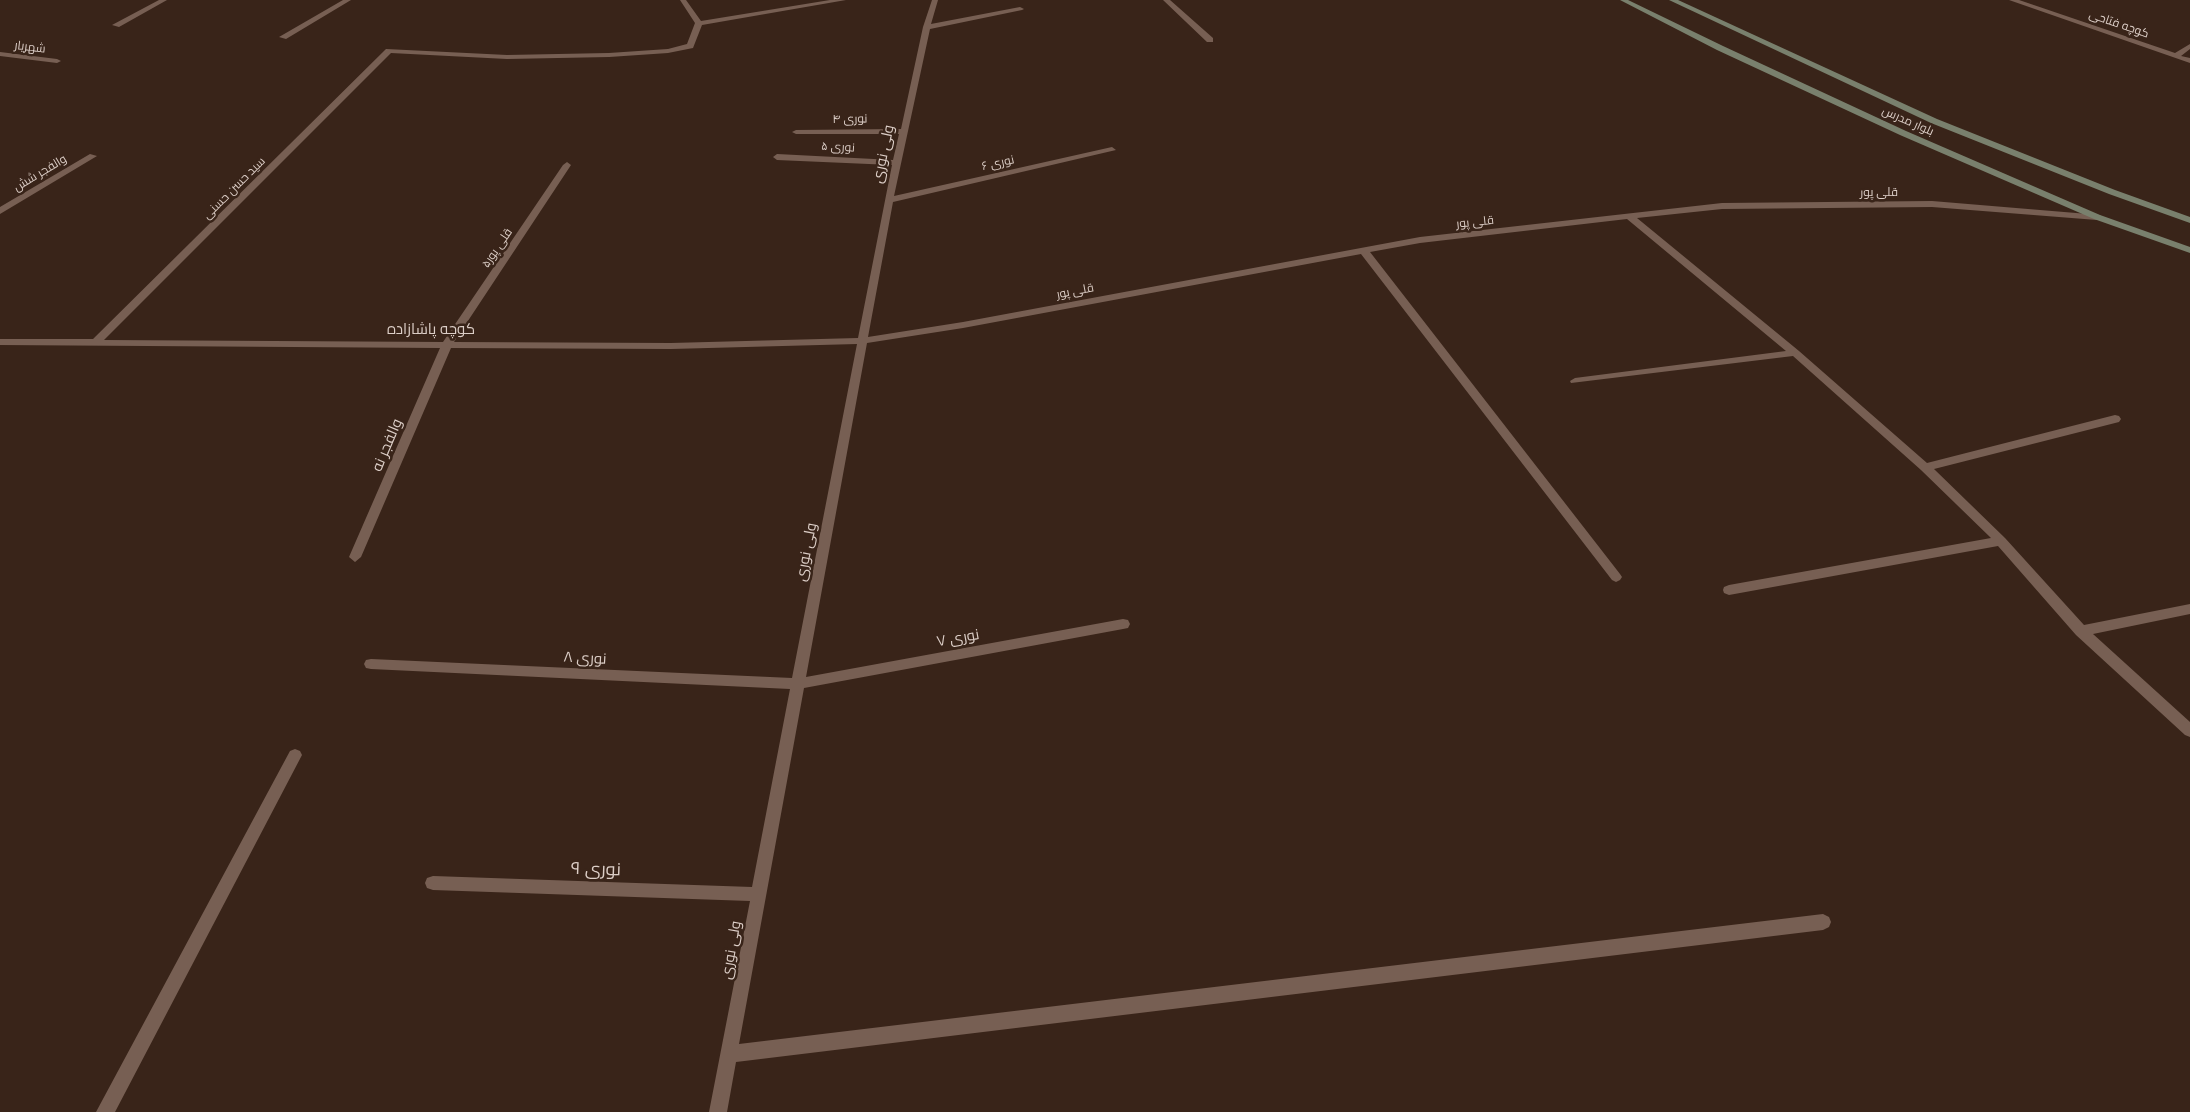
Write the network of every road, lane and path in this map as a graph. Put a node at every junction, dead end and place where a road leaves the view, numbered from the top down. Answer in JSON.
{"nodes":[{"id":1,"x":164,"y":0,"type":"edge"},
{"id":2,"x":348,"y":0,"type":"edge"},
{"id":3,"x":683,"y":0,"type":"edge"},
{"id":4,"x":843,"y":0,"type":"edge"},
{"id":5,"x":936,"y":0,"type":"edge"},
{"id":6,"x":1166,"y":0,"type":"edge"},
{"id":7,"x":1622,"y":0,"type":"edge"},
{"id":8,"x":1672,"y":0,"type":"edge"},
{"id":9,"x":2012,"y":0,"type":"edge"},
{"id":10,"x":2029,"y":2,"type":"edge"},
{"id":11,"x":1020,"y":8,"type":"dead end"},
{"id":12,"x":699,"y":23,"type":"junction"},
{"id":13,"x":116,"y":25,"type":"dead end"},
{"id":14,"x":927,"y":27,"type":"junction"},
{"id":15,"x":283,"y":37,"type":"dead end"},
{"id":16,"x":1210,"y":40,"type":"dead end"},
{"id":17,"x":2190,"y":46,"type":"edge"},
{"id":18,"x":0,"y":54,"type":"edge"},
{"id":19,"x":2176,"y":56,"type":"junction"},
{"id":20,"x":58,"y":61,"type":"dead end"},
{"id":21,"x":2190,"y":61,"type":"edge"},
{"id":22,"x":904,"y":130,"type":"junction"},
{"id":23,"x":796,"y":132,"type":"dead end"},
{"id":24,"x":1112,"y":150,"type":"dead end"},
{"id":25,"x":93,"y":156,"type":"dead end"},
{"id":26,"x":777,"y":157,"type":"dead end"},
{"id":27,"x":897,"y":163,"type":"junction"},
{"id":28,"x":567,"y":165,"type":"dead end"},
{"id":29,"x":889,"y":200,"type":"junction"},
{"id":30,"x":0,"y":211,"type":"edge"},
{"id":31,"x":1630,"y":217,"type":"junction"},
{"id":32,"x":2097,"y":217,"type":"junction"},
{"id":33,"x":2190,"y":220,"type":"edge"},
{"id":34,"x":1363,"y":250,"type":"junction"},
{"id":35,"x":2190,"y":250,"type":"edge"},
{"id":36,"x":862,"y":341,"type":"junction"},
{"id":37,"x":0,"y":342,"type":"edge"},
{"id":38,"x":96,"y":342,"type":"junction"},
{"id":39,"x":446,"y":344,"type":"junction"},
{"id":40,"x":1795,"y":353,"type":"junction"},
{"id":41,"x":1575,"y":381,"type":"dead end"},
{"id":42,"x":2115,"y":419,"type":"dead end"},
{"id":43,"x":1925,"y":467,"type":"junction"},
{"id":44,"x":2001,"y":541,"type":"junction"},
{"id":45,"x":355,"y":558,"type":"dead end"},
{"id":46,"x":1616,"y":578,"type":"dead end"},
{"id":47,"x":1729,"y":590,"type":"dead end"},
{"id":48,"x":2190,"y":609,"type":"edge"},
{"id":49,"x":1123,"y":624,"type":"dead end"},
{"id":50,"x":2081,"y":631,"type":"junction"},
{"id":51,"x":371,"y":664,"type":"dead end"},
{"id":52,"x":798,"y":684,"type":"junction"},
{"id":53,"x":2190,"y":731,"type":"edge"},
{"id":54,"x":296,"y":755,"type":"dead end"},
{"id":55,"x":433,"y":883,"type":"dead end"},
{"id":56,"x":758,"y":894,"type":"junction"},
{"id":57,"x":1823,"y":922,"type":"dead end"},
{"id":58,"x":729,"y":1054,"type":"junction"},
{"id":59,"x":105,"y":1112,"type":"edge"},
{"id":60,"x":718,"y":1112,"type":"edge"}],
"edges":[{"from":1,"to":13,"type":"street"},
{"from":2,"to":15,"type":"street"},
{"from":3,"to":12,"type":"street"},
{"from":4,"to":12,"type":"street"},
{"from":5,"to":14,"type":"street","name":"ولی نوری"},
{"from":6,"to":16,"type":"street"},
{"from":7,"to":32,"type":"main road","name":"بلوار مدرس"},
{"from":8,"to":33,"type":"main road","name":"بلوار مدرس"},
{"from":9,"to":10,"type":"street","name":"کوچه فتاحی"},
{"from":10,"to":19,"type":"street","name":"کوچه فتاحی"},
{"from":11,"to":14,"type":"street"},
{"from":12,"to":38,"type":"street","name":"سید حسن حسنی"},
{"from":14,"to":22,"type":"street","name":"ولی نوری"},
{"from":17,"to":19,"type":"street"},
{"from":18,"to":20,"type":"street","name":"شهریار"},
{"from":19,"to":21,"type":"street","name":"کوچه فتاحی"},
{"from":22,"to":23,"type":"street","name":"نوری ۴"},
{"from":22,"to":27,"type":"street","name":"ولی نوری"},
{"from":24,"to":29,"type":"street","name":"نوری ۶"},
{"from":25,"to":30,"type":"street","name":"والفجر شش"},
{"from":26,"to":27,"type":"street","name":"نوری ۵"},
{"from":27,"to":29,"type":"street","name":"ولی نوری"},
{"from":28,"to":39,"type":"street","name":"قلی پور۵"},
{"from":29,"to":36,"type":"street","name":"ولی نوری"},
{"from":31,"to":32,"type":"street","name":"قلی پور"},
{"from":31,"to":34,"type":"street","name":"قلی پور"},
{"from":31,"to":40,"type":"street"},
{"from":32,"to":35,"type":"main road","name":"بلوار مدرس"},
{"from":34,"to":36,"type":"street","name":"قلی پور"},
{"from":34,"to":46,"type":"street"},
{"from":36,"to":39,"type":"street","name":"کوچه پاشازاده"},
{"from":36,"to":52,"type":"street","name":"ولی نوری"},
{"from":37,"to":38,"type":"street","name":"کوچه پاشازاده"},
{"from":38,"to":39,"type":"street","name":"کوچه پاشازاده"},
{"from":39,"to":45,"type":"street","name":"والفجر نه"},
{"from":40,"to":41,"type":"street"},
{"from":40,"to":43,"type":"street"},
{"from":42,"to":43,"type":"street"},
{"from":43,"to":44,"type":"street"},
{"from":44,"to":47,"type":"street"},
{"from":44,"to":50,"type":"street"},
{"from":48,"to":50,"type":"street"},
{"from":49,"to":52,"type":"street","name":"نوری ۷"},
{"from":50,"to":53,"type":"street"},
{"from":51,"to":52,"type":"street","name":"نوری ۸"},
{"from":52,"to":56,"type":"street","name":"ولی نوری"},
{"from":54,"to":59,"type":"street"},
{"from":55,"to":56,"type":"street","name":"نوری ۹"},
{"from":56,"to":58,"type":"street","name":"ولی نوری"},
{"from":57,"to":58,"type":"street"},
{"from":58,"to":60,"type":"street","name":"ولی نوری"}]}
